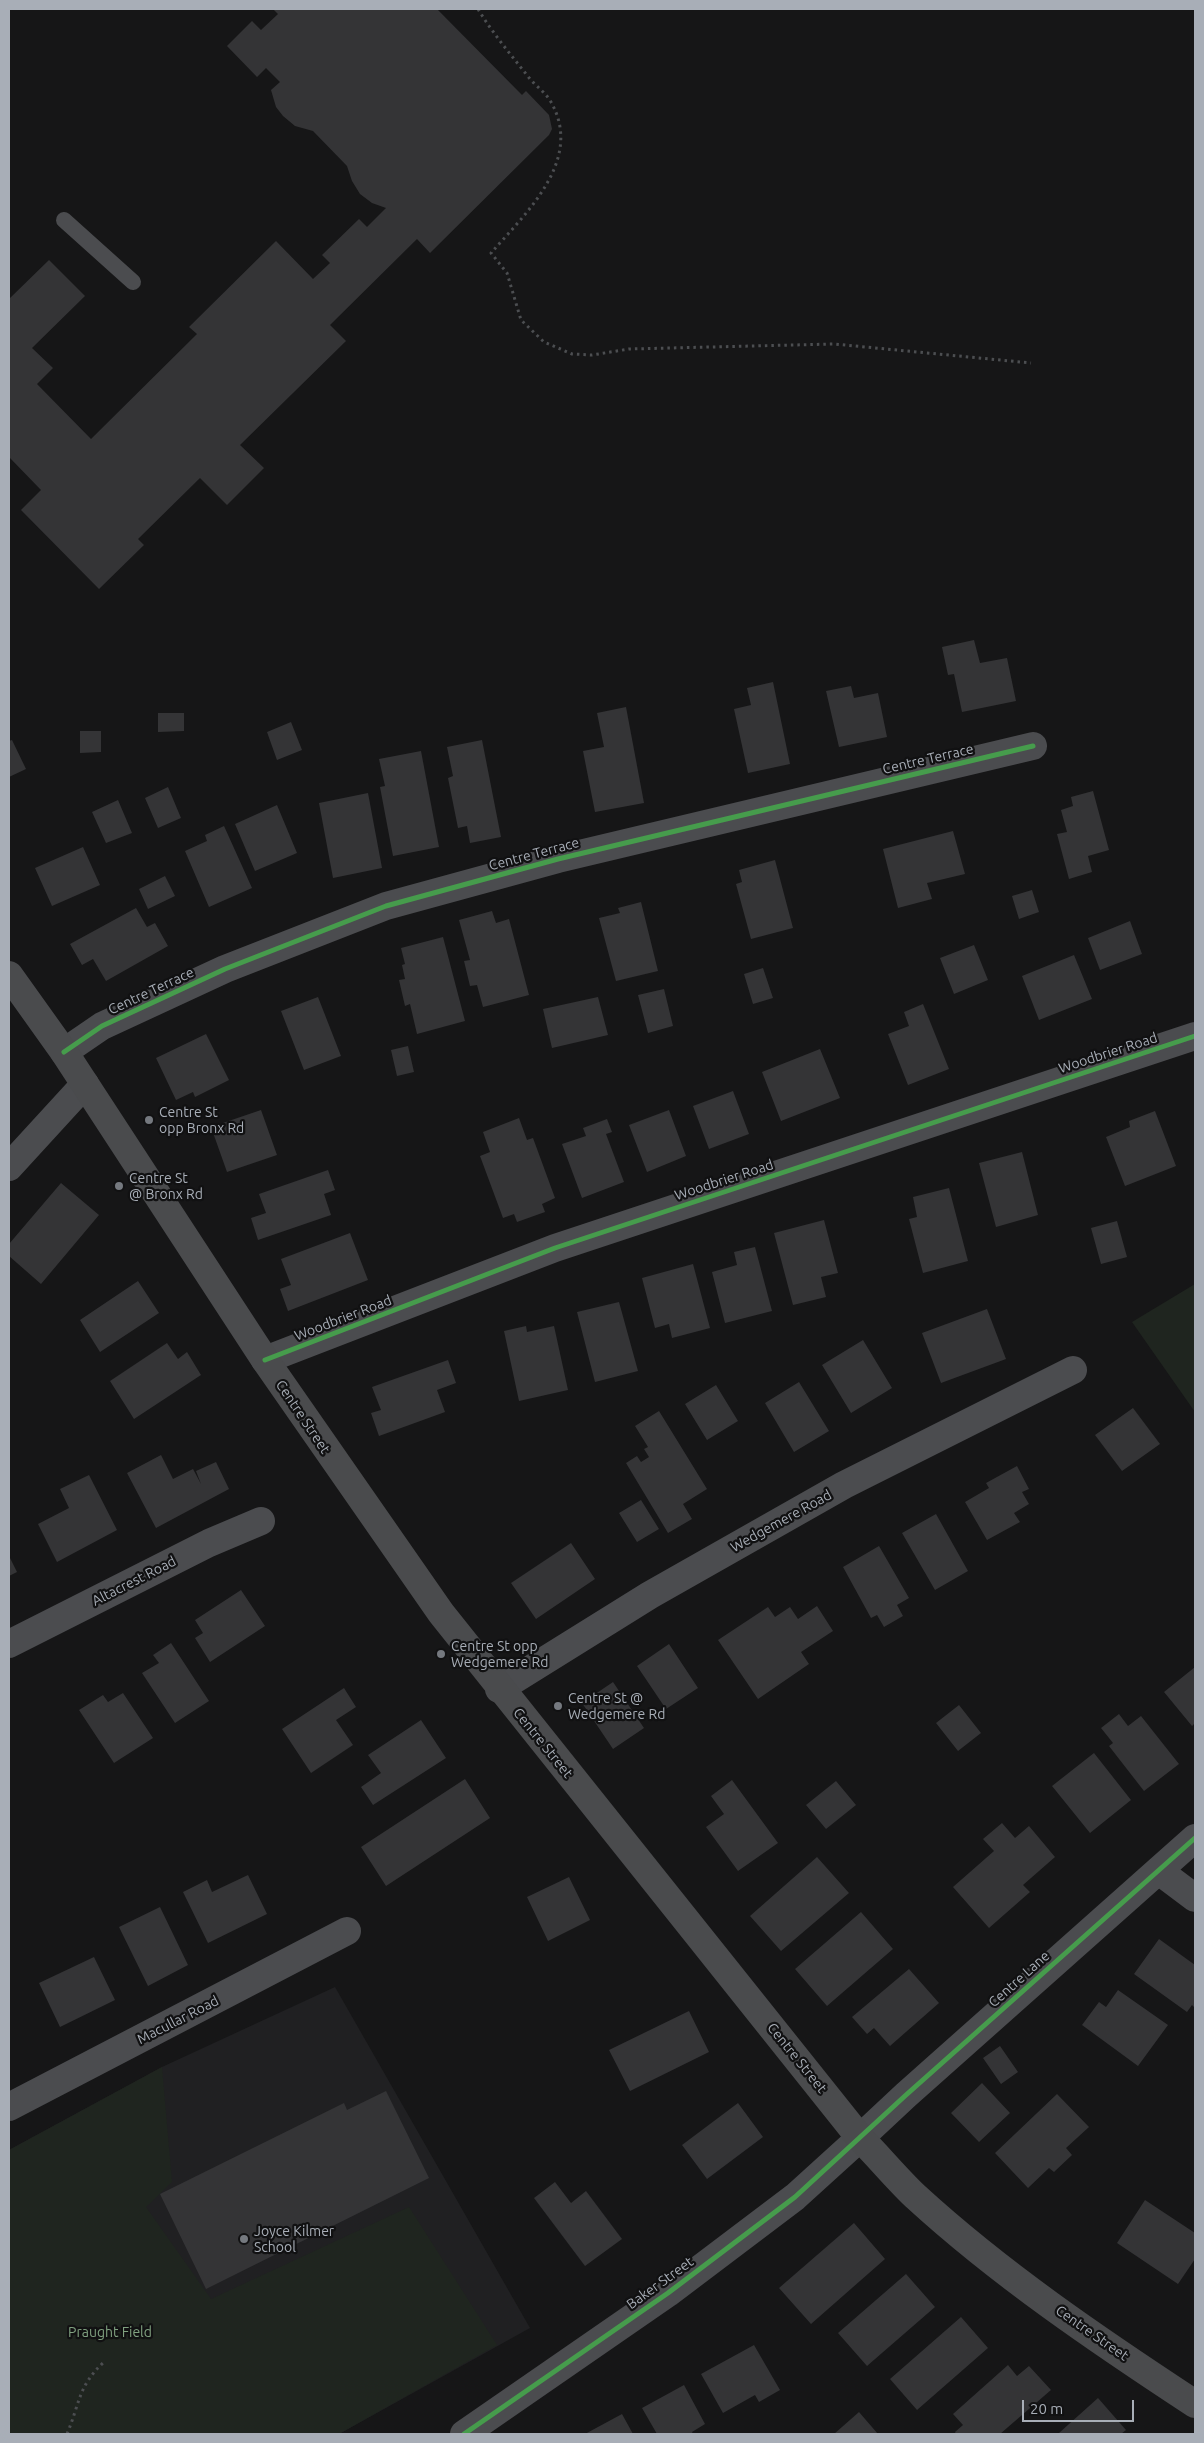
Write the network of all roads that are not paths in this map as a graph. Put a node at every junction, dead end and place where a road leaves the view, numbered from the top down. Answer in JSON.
{"nodes":[{"id":1,"x":64,"y":220,"type":"dead end"},
{"id":2,"x":134,"y":282,"type":"dead end"},
{"id":3,"x":1033,"y":746,"type":"dead end"},
{"id":4,"x":9,"y":975,"type":"edge"},
{"id":5,"x":1195,"y":1036,"type":"edge"},
{"id":6,"x":64,"y":1052,"type":"junction"},
{"id":7,"x":85,"y":1084,"type":"junction"},
{"id":8,"x":9,"y":1167,"type":"edge"},
{"id":9,"x":265,"y":1360,"type":"junction"},
{"id":10,"x":1073,"y":1370,"type":"dead end"},
{"id":11,"x":261,"y":1521,"type":"dead end"},
{"id":12,"x":9,"y":1644,"type":"edge"},
{"id":13,"x":499,"y":1689,"type":"junction"},
{"id":14,"x":1195,"y":1838,"type":"edge"},
{"id":15,"x":1159,"y":1871,"type":"junction"},
{"id":16,"x":1195,"y":1898,"type":"edge"},
{"id":17,"x":347,"y":1931,"type":"dead end"},
{"id":18,"x":9,"y":2107,"type":"edge"},
{"id":19,"x":860,"y":2138,"type":"junction"},
{"id":20,"x":1195,"y":2404,"type":"edge"},
{"id":21,"x":464,"y":2434,"type":"edge"}],
"edges":[{"from":1,"to":2,"type":"lane"},
{"from":3,"to":6,"type":"street","name":"Centre Terrace"},
{"from":4,"to":6,"type":"main road","name":"Centre Street"},
{"from":5,"to":9,"type":"street","name":"Woodbrier Road"},
{"from":6,"to":7,"type":"main road","name":"Centre Street"},
{"from":7,"to":8,"type":"street"},
{"from":7,"to":9,"type":"main road","name":"Centre Street"},
{"from":9,"to":13,"type":"main road","name":"Centre Street"},
{"from":10,"to":13,"type":"street","name":"Wedgemere Road"},
{"from":11,"to":12,"type":"street","name":"Altacrest Road"},
{"from":13,"to":19,"type":"main road","name":"Centre Street"},
{"from":14,"to":15,"type":"street","name":"Centre Lane"},
{"from":15,"to":16,"type":"street"},
{"from":15,"to":19,"type":"street","name":"Centre Lane"},
{"from":17,"to":18,"type":"street","name":"Macullar Road"},
{"from":19,"to":20,"type":"main road","name":"Centre Street"},
{"from":19,"to":21,"type":"street","name":"Baker Street"}]}
